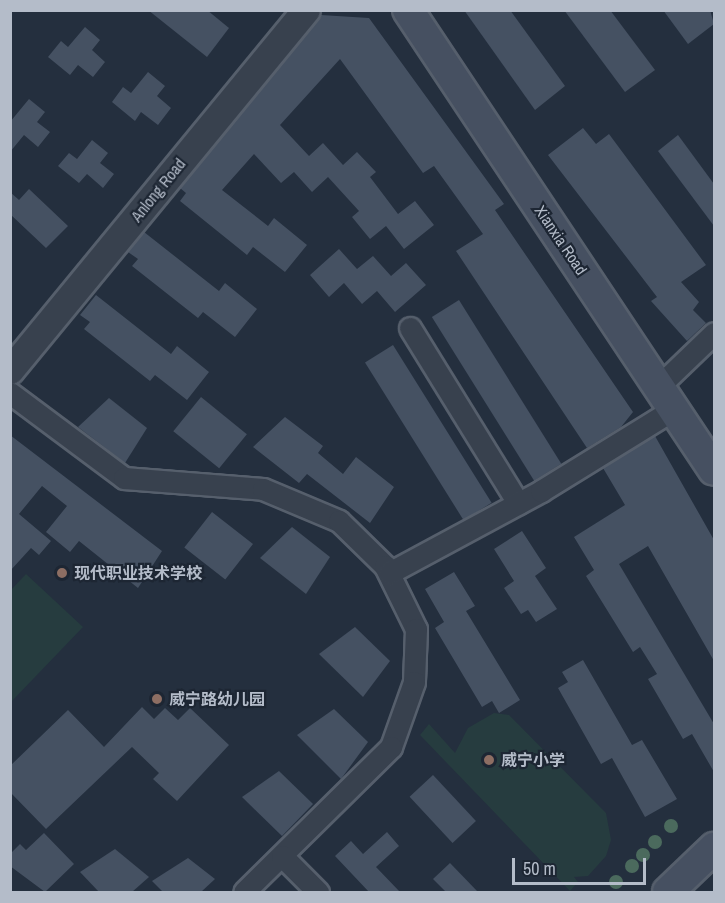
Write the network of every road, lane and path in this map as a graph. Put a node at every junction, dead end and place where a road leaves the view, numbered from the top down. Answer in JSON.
{"nodes":[{"id":1,"x":306,"y":10,"type":"edge"},
{"id":2,"x":408,"y":10,"type":"edge"},
{"id":3,"x":410,"y":328,"type":"dead end"},
{"id":4,"x":714,"y":333,"type":"edge"},
{"id":5,"x":10,"y":370,"type":"edge"},
{"id":6,"x":10,"y":393,"type":"edge"},
{"id":7,"x":666,"y":398,"type":"junction"},
{"id":8,"x":714,"y":470,"type":"edge"},
{"id":9,"x":518,"y":503,"type":"junction"},
{"id":10,"x":389,"y":573,"type":"junction"},
{"id":11,"x":714,"y":848,"type":"edge"},
{"id":12,"x":282,"y":856,"type":"junction"},
{"id":13,"x":244,"y":892,"type":"edge"},
{"id":14,"x":318,"y":892,"type":"edge"},
{"id":15,"x":668,"y":892,"type":"edge"}],
"edges":[{"from":1,"to":5,"type":"street","name":"Anlong Road"},
{"from":2,"to":7,"type":"main road","name":"Xianxia Road"},
{"from":3,"to":9,"type":"street"},
{"from":4,"to":7,"type":"street"},
{"from":6,"to":10,"type":"street"},
{"from":7,"to":8,"type":"main road","name":"Xianxia Road"},
{"from":7,"to":9,"type":"street"},
{"from":9,"to":10,"type":"street"},
{"from":10,"to":12,"type":"street"},
{"from":11,"to":15,"type":"main road"},
{"from":12,"to":13,"type":"street"},
{"from":12,"to":14,"type":"street"}]}
